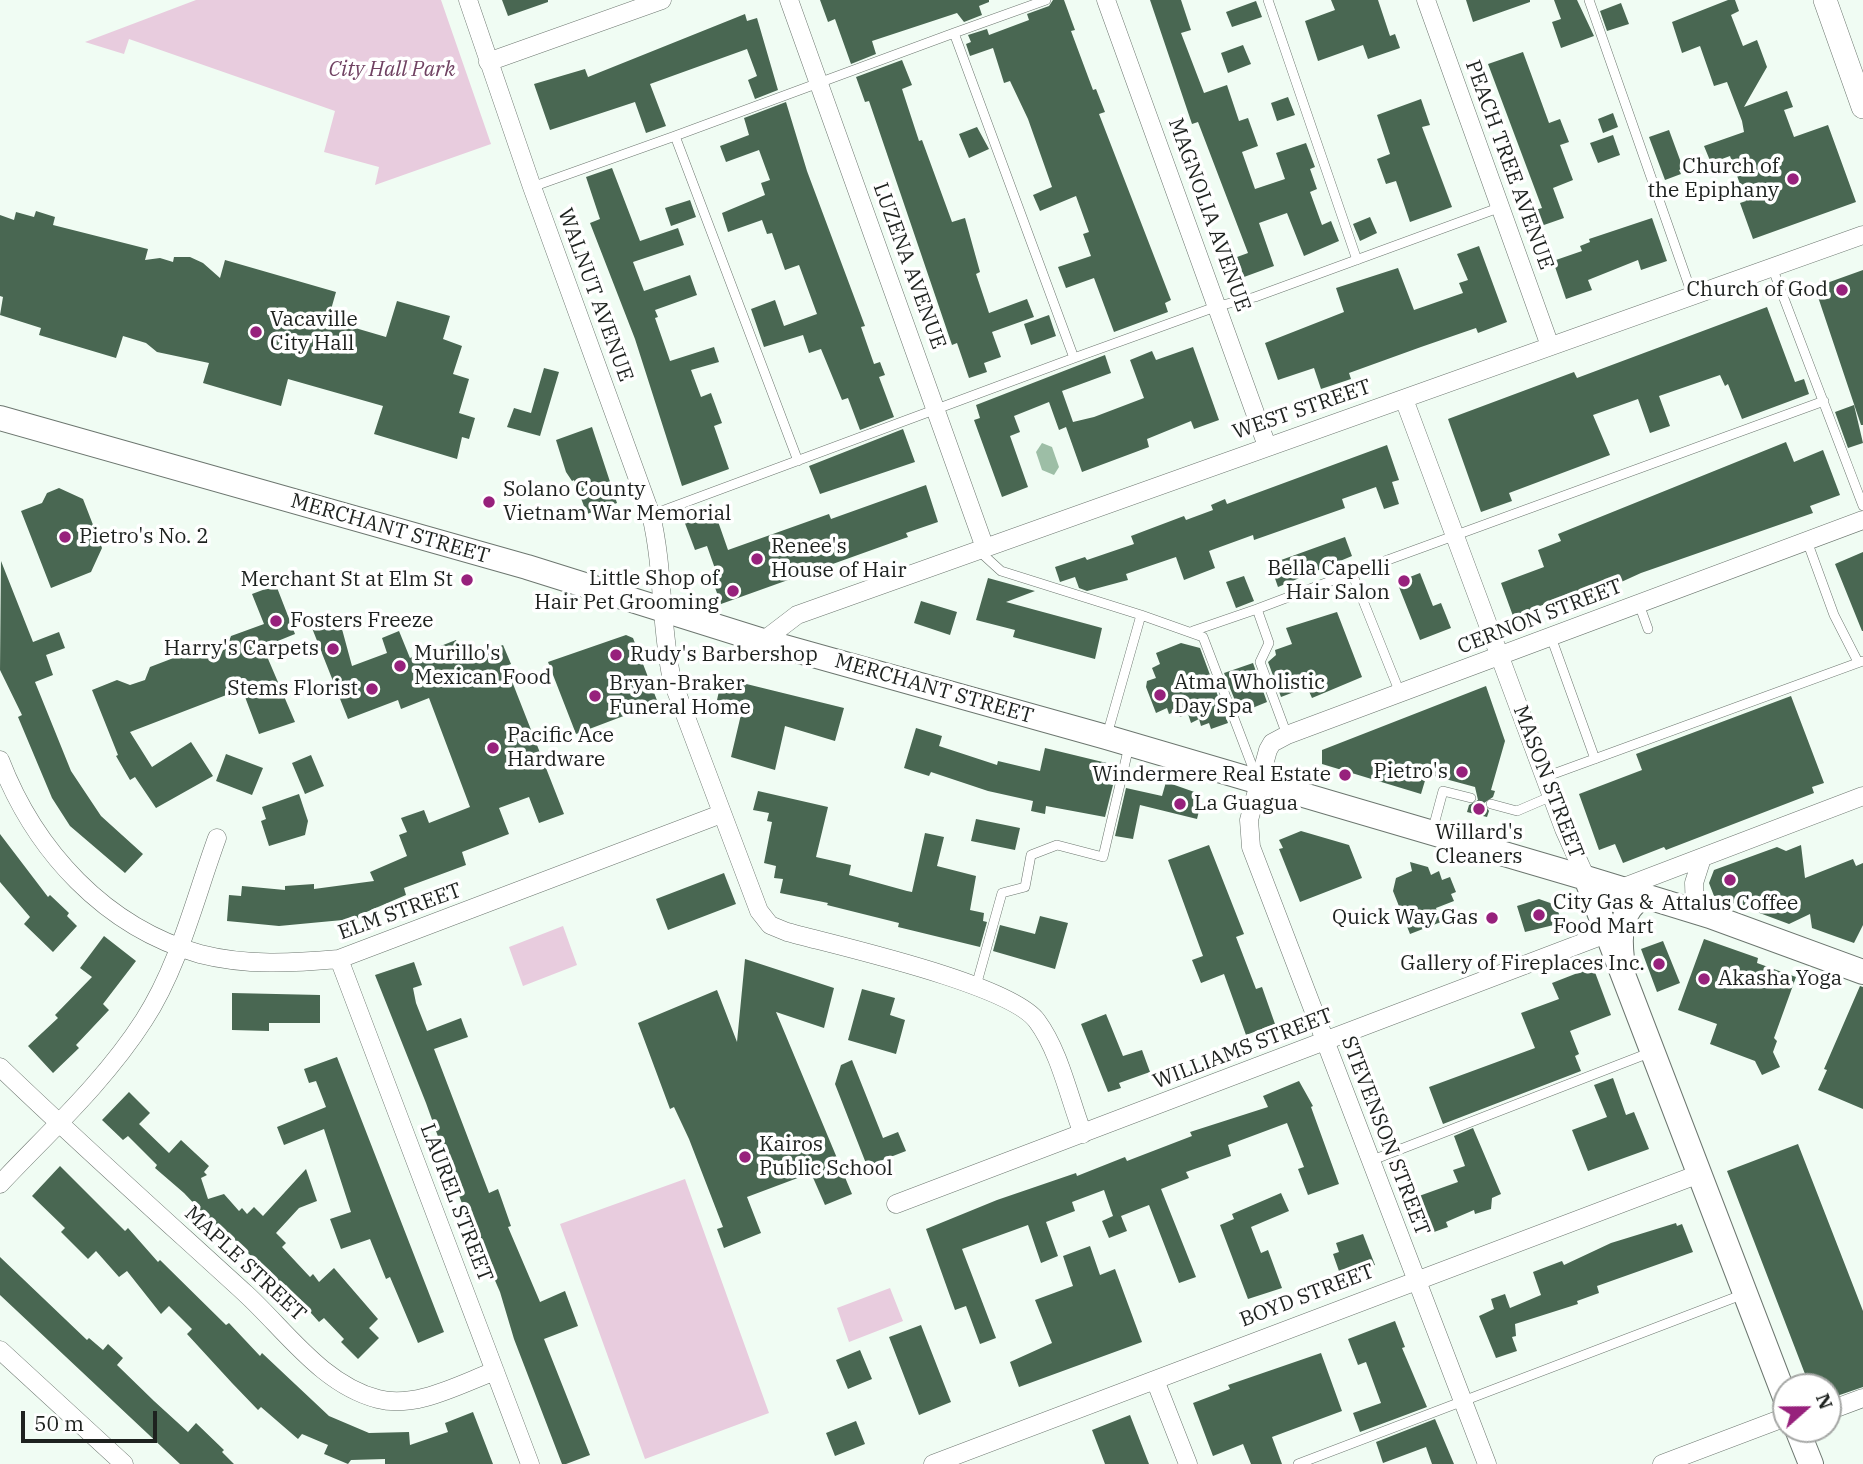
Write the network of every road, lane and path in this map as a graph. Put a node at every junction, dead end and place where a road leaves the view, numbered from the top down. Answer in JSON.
{"nodes":[{"id":1,"x":468,"y":0,"type":"edge"},
{"id":2,"x":662,"y":0,"type":"edge"},
{"id":3,"x":789,"y":0,"type":"edge"},
{"id":4,"x":1046,"y":0,"type":"edge"},
{"id":5,"x":1106,"y":0,"type":"edge"},
{"id":6,"x":1268,"y":0,"type":"edge"},
{"id":7,"x":1426,"y":0,"type":"edge"},
{"id":8,"x":1588,"y":0,"type":"edge"},
{"id":9,"x":1825,"y":0,"type":"edge"},
{"id":10,"x":954,"y":33,"type":"junction"},
{"id":11,"x":488,"y":62,"type":"junction"},
{"id":12,"x":818,"y":82,"type":"junction"},
{"id":13,"x":1863,"y":107,"type":"edge"},
{"id":14,"x":675,"y":136,"type":"junction"},
{"id":15,"x":531,"y":187,"type":"junction"},
{"id":16,"x":1501,"y":207,"type":"junction"},
{"id":17,"x":1863,"y":235,"type":"edge"},
{"id":18,"x":1357,"y":260,"type":"junction"},
{"id":19,"x":1772,"y":267,"type":"junction"},
{"id":20,"x":1693,"y":297,"type":"junction"},
{"id":21,"x":1218,"y":306,"type":"junction"},
{"id":22,"x":1550,"y":346,"type":"junction"},
{"id":23,"x":1074,"y":358,"type":"junction"},
{"id":24,"x":1404,"y":399,"type":"junction"},
{"id":25,"x":1824,"y":401,"type":"junction"},
{"id":26,"x":936,"y":409,"type":"junction"},
{"id":27,"x":0,"y":418,"type":"edge"},
{"id":28,"x":1267,"y":446,"type":"junction"},
{"id":29,"x":798,"y":461,"type":"junction"},
{"id":30,"x":1863,"y":506,"type":"edge"},
{"id":31,"x":651,"y":515,"type":"junction"},
{"id":32,"x":1863,"y":520,"type":"edge"},
{"id":33,"x":1454,"y":534,"type":"junction"},
{"id":34,"x":1807,"y":541,"type":"junction"},
{"id":35,"x":982,"y":549,"type":"junction"},
{"id":36,"x":1352,"y":573,"type":"junction"},
{"id":37,"x":1639,"y":604,"type":"junction"},
{"id":38,"x":1257,"y":609,"type":"junction"},
{"id":39,"x":663,"y":610,"type":"junction"},
{"id":40,"x":1141,"y":615,"type":"junction"},
{"id":41,"x":1648,"y":629,"type":"dead end"},
{"id":42,"x":1193,"y":631,"type":"junction"},
{"id":43,"x":1551,"y":637,"type":"junction"},
{"id":44,"x":763,"y":641,"type":"junction"},
{"id":45,"x":1500,"y":657,"type":"junction"},
{"id":46,"x":1861,"y":662,"type":"edge"},
{"id":47,"x":1400,"y":693,"type":"junction"},
{"id":48,"x":1287,"y":735,"type":"junction"},
{"id":49,"x":1118,"y":741,"type":"junction"},
{"id":50,"x":1595,"y":759,"type":"junction"},
{"id":51,"x":0,"y":760,"type":"edge"},
{"id":52,"x":1545,"y":777,"type":"junction"},
{"id":53,"x":1259,"y":782,"type":"junction"},
{"id":54,"x":1552,"y":796,"type":"junction"},
{"id":55,"x":1863,"y":796,"type":"edge"},
{"id":56,"x":1471,"y":798,"type":"dead end"},
{"id":57,"x":1491,"y":804,"type":"dead end"},
{"id":58,"x":722,"y":814,"type":"junction"},
{"id":59,"x":1432,"y":833,"type":"junction"},
{"id":60,"x":217,"y":838,"type":"dead end"},
{"id":61,"x":1702,"y":858,"type":"junction"},
{"id":62,"x":1586,"y":878,"type":"junction"},
{"id":63,"x":1631,"y":893,"type":"junction"},
{"id":64,"x":1695,"y":912,"type":"junction"},
{"id":65,"x":1606,"y":934,"type":"junction"},
{"id":66,"x":178,"y":946,"type":"junction"},
{"id":67,"x":339,"y":959,"type":"junction"},
{"id":68,"x":1863,"y":972,"type":"edge"},
{"id":69,"x":1623,"y":974,"type":"junction"},
{"id":70,"x":976,"y":986,"type":"junction"},
{"id":71,"x":1324,"y":1042,"type":"junction"},
{"id":72,"x":1651,"y":1052,"type":"junction"},
{"id":73,"x":0,"y":1067,"type":"edge"},
{"id":74,"x":57,"y":1122,"type":"junction"},
{"id":75,"x":1083,"y":1134,"type":"junction"},
{"id":76,"x":1370,"y":1161,"type":"junction"},
{"id":77,"x":1699,"y":1174,"type":"junction"},
{"id":78,"x":0,"y":1184,"type":"edge"},
{"id":79,"x":896,"y":1204,"type":"dead end"},
{"id":80,"x":1416,"y":1281,"type":"junction"},
{"id":81,"x":1746,"y":1293,"type":"junction"},
{"id":82,"x":0,"y":1350,"type":"edge"},
{"id":83,"x":495,"y":1371,"type":"junction"},
{"id":84,"x":1776,"y":1373,"type":"edge"},
{"id":85,"x":1155,"y":1380,"type":"junction"},
{"id":86,"x":1863,"y":1398,"type":"edge"},
{"id":87,"x":1463,"y":1401,"type":"junction"},
{"id":88,"x":1842,"y":1406,"type":"edge"},
{"id":89,"x":1772,"y":1422,"type":"edge"},
{"id":90,"x":1803,"y":1443,"type":"edge"},
{"id":91,"x":969,"y":1458,"type":"edge"},
{"id":92,"x":124,"y":1464,"type":"edge"},
{"id":93,"x":530,"y":1464,"type":"edge"},
{"id":94,"x":933,"y":1464,"type":"edge"},
{"id":95,"x":1188,"y":1464,"type":"edge"},
{"id":96,"x":1298,"y":1464,"type":"edge"},
{"id":97,"x":1487,"y":1464,"type":"edge"},
{"id":98,"x":1662,"y":1464,"type":"edge"},
{"id":99,"x":1811,"y":1464,"type":"edge"}],
"edges":[{"from":1,"to":11,"type":"street","name":"WALNUT AVENUE"},
{"from":2,"to":11,"type":"street"},
{"from":3,"to":12,"type":"street","name":"LUZENA AVENUE"},
{"from":4,"to":10,"type":"lane"},
{"from":5,"to":21,"type":"street","name":"MAGNOLIA AVENUE"},
{"from":6,"to":18,"type":"lane"},
{"from":7,"to":16,"type":"street","name":"PEACH TREE AVENUE"},
{"from":8,"to":20,"type":"lane"},
{"from":9,"to":13,"type":"street"},
{"from":10,"to":12,"type":"lane"},
{"from":10,"to":23,"type":"lane"},
{"from":11,"to":15,"type":"street","name":"WALNUT AVENUE"},
{"from":12,"to":14,"type":"lane"},
{"from":12,"to":26,"type":"street","name":"LUZENA AVENUE"},
{"from":14,"to":15,"type":"lane"},
{"from":14,"to":29,"type":"lane"},
{"from":15,"to":31,"type":"street","name":"WALNUT AVENUE"},
{"from":16,"to":18,"type":"lane"},
{"from":16,"to":22,"type":"street","name":"PEACH TREE AVENUE"},
{"from":17,"to":19,"type":"street","name":"WEST STREET"},
{"from":18,"to":21,"type":"lane"},
{"from":19,"to":20,"type":"street","name":"WEST STREET"},
{"from":19,"to":25,"type":"lane"},
{"from":20,"to":22,"type":"street","name":"WEST STREET"},
{"from":21,"to":23,"type":"lane"},
{"from":21,"to":28,"type":"street","name":"MAGNOLIA AVENUE"},
{"from":22,"to":24,"type":"street","name":"WEST STREET"},
{"from":23,"to":26,"type":"lane"},
{"from":24,"to":28,"type":"street","name":"WEST STREET"},
{"from":24,"to":33,"type":"street","name":"MASON STREET"},
{"from":25,"to":30,"type":"lane"},
{"from":25,"to":33,"type":"lane"},
{"from":26,"to":29,"type":"lane"},
{"from":26,"to":35,"type":"street","name":"LUZENA AVENUE"},
{"from":27,"to":39,"type":"main road","name":"MERCHANT STREET"},
{"from":28,"to":35,"type":"street","name":"WEST STREET"},
{"from":29,"to":31,"type":"lane"},
{"from":31,"to":39,"type":"street","name":"WALNUT AVENUE"},
{"from":32,"to":34,"type":"street","name":"CERNON STREET"},
{"from":33,"to":36,"type":"lane"},
{"from":33,"to":45,"type":"street","name":"MASON STREET"},
{"from":34,"to":37,"type":"street","name":"CERNON STREET"},
{"from":34,"to":46,"type":"lane"},
{"from":35,"to":40,"type":"lane"},
{"from":35,"to":44,"type":"street","name":"WEST STREET"},
{"from":36,"to":38,"type":"lane"},
{"from":36,"to":47,"type":"lane"},
{"from":37,"to":41,"type":"lane"},
{"from":37,"to":43,"type":"street","name":"CERNON STREET"},
{"from":38,"to":42,"type":"lane"},
{"from":38,"to":48,"type":"lane"},
{"from":39,"to":44,"type":"main road","name":"MERCHANT STREET"},
{"from":39,"to":58,"type":"street"},
{"from":40,"to":42,"type":"lane"},
{"from":40,"to":49,"type":"lane"},
{"from":42,"to":53,"type":"lane"},
{"from":43,"to":45,"type":"street","name":"CERNON STREET"},
{"from":43,"to":50,"type":"lane"},
{"from":44,"to":49,"type":"main road","name":"MERCHANT STREET"},
{"from":45,"to":47,"type":"street","name":"CERNON STREET"},
{"from":45,"to":52,"type":"street","name":"MASON STREET"},
{"from":46,"to":50,"type":"lane"},
{"from":47,"to":48,"type":"street","name":"CERNON STREET"},
{"from":48,"to":53,"type":"street","name":"CERNON STREET"},
{"from":49,"to":53,"type":"main road","name":"MERCHANT STREET"},
{"from":49,"to":70,"type":"lane"},
{"from":50,"to":52,"type":"lane"},
{"from":51,"to":66,"type":"street","name":"ELM STREET"},
{"from":52,"to":54,"type":"street","name":"MASON STREET"},
{"from":53,"to":59,"type":"main road","name":"MERCHANT STREET"},
{"from":53,"to":71,"type":"street","name":"STEVENSON STREET"},
{"from":54,"to":57,"type":"lane"},
{"from":54,"to":62,"type":"street","name":"MASON STREET"},
{"from":55,"to":61,"type":"street"},
{"from":56,"to":59,"type":"lane"},
{"from":58,"to":67,"type":"street","name":"ELM STREET"},
{"from":58,"to":70,"type":"street"},
{"from":59,"to":62,"type":"main road","name":"MERCHANT STREET"},
{"from":60,"to":66,"type":"street"},
{"from":61,"to":63,"type":"street"},
{"from":61,"to":64,"type":"street"},
{"from":62,"to":63,"type":"main road","name":"MERCHANT STREET"},
{"from":62,"to":65,"type":"main road","name":"MASON STREET"},
{"from":63,"to":64,"type":"main road","name":"MERCHANT STREET"},
{"from":63,"to":69,"type":"main road"},
{"from":64,"to":68,"type":"main road","name":"MERCHANT STREET"},
{"from":65,"to":69,"type":"main road","name":"MASON STREET"},
{"from":65,"to":71,"type":"street","name":"WILLIAMS STREET"},
{"from":66,"to":67,"type":"street","name":"ELM STREET"},
{"from":66,"to":74,"type":"street"},
{"from":67,"to":83,"type":"street","name":"LAUREL STREET"},
{"from":69,"to":72,"type":"main road","name":"MASON STREET"},
{"from":70,"to":75,"type":"street"},
{"from":71,"to":75,"type":"street","name":"WILLIAMS STREET"},
{"from":71,"to":76,"type":"street","name":"STEVENSON STREET"},
{"from":72,"to":76,"type":"lane"},
{"from":72,"to":77,"type":"main road","name":"MASON STREET"},
{"from":73,"to":74,"type":"street","name":"MAPLE STREET"},
{"from":74,"to":78,"type":"street"},
{"from":74,"to":83,"type":"street","name":"MAPLE STREET"},
{"from":75,"to":79,"type":"street","name":"WILLIAMS STREET"},
{"from":76,"to":80,"type":"street","name":"STEVENSON STREET"},
{"from":77,"to":80,"type":"street","name":"BOYD STREET"},
{"from":77,"to":81,"type":"main road","name":"MASON STREET"},
{"from":80,"to":85,"type":"street","name":"BOYD STREET"},
{"from":80,"to":87,"type":"street","name":"STEVENSON STREET"},
{"from":81,"to":84,"type":"main road","name":"MASON STREET"},
{"from":81,"to":87,"type":"lane"},
{"from":82,"to":92,"type":"street"},
{"from":83,"to":93,"type":"street","name":"LAUREL STREET"},
{"from":85,"to":91,"type":"street","name":"BOYD STREET"},
{"from":85,"to":95,"type":"street"},
{"from":86,"to":88,"type":"street"},
{"from":87,"to":96,"type":"lane"},
{"from":87,"to":97,"type":"street","name":"STEVENSON STREET"},
{"from":89,"to":98,"type":"street"},
{"from":90,"to":99,"type":"main road"},
{"from":91,"to":94,"type":"street","name":"BOYD STREET"}]}
